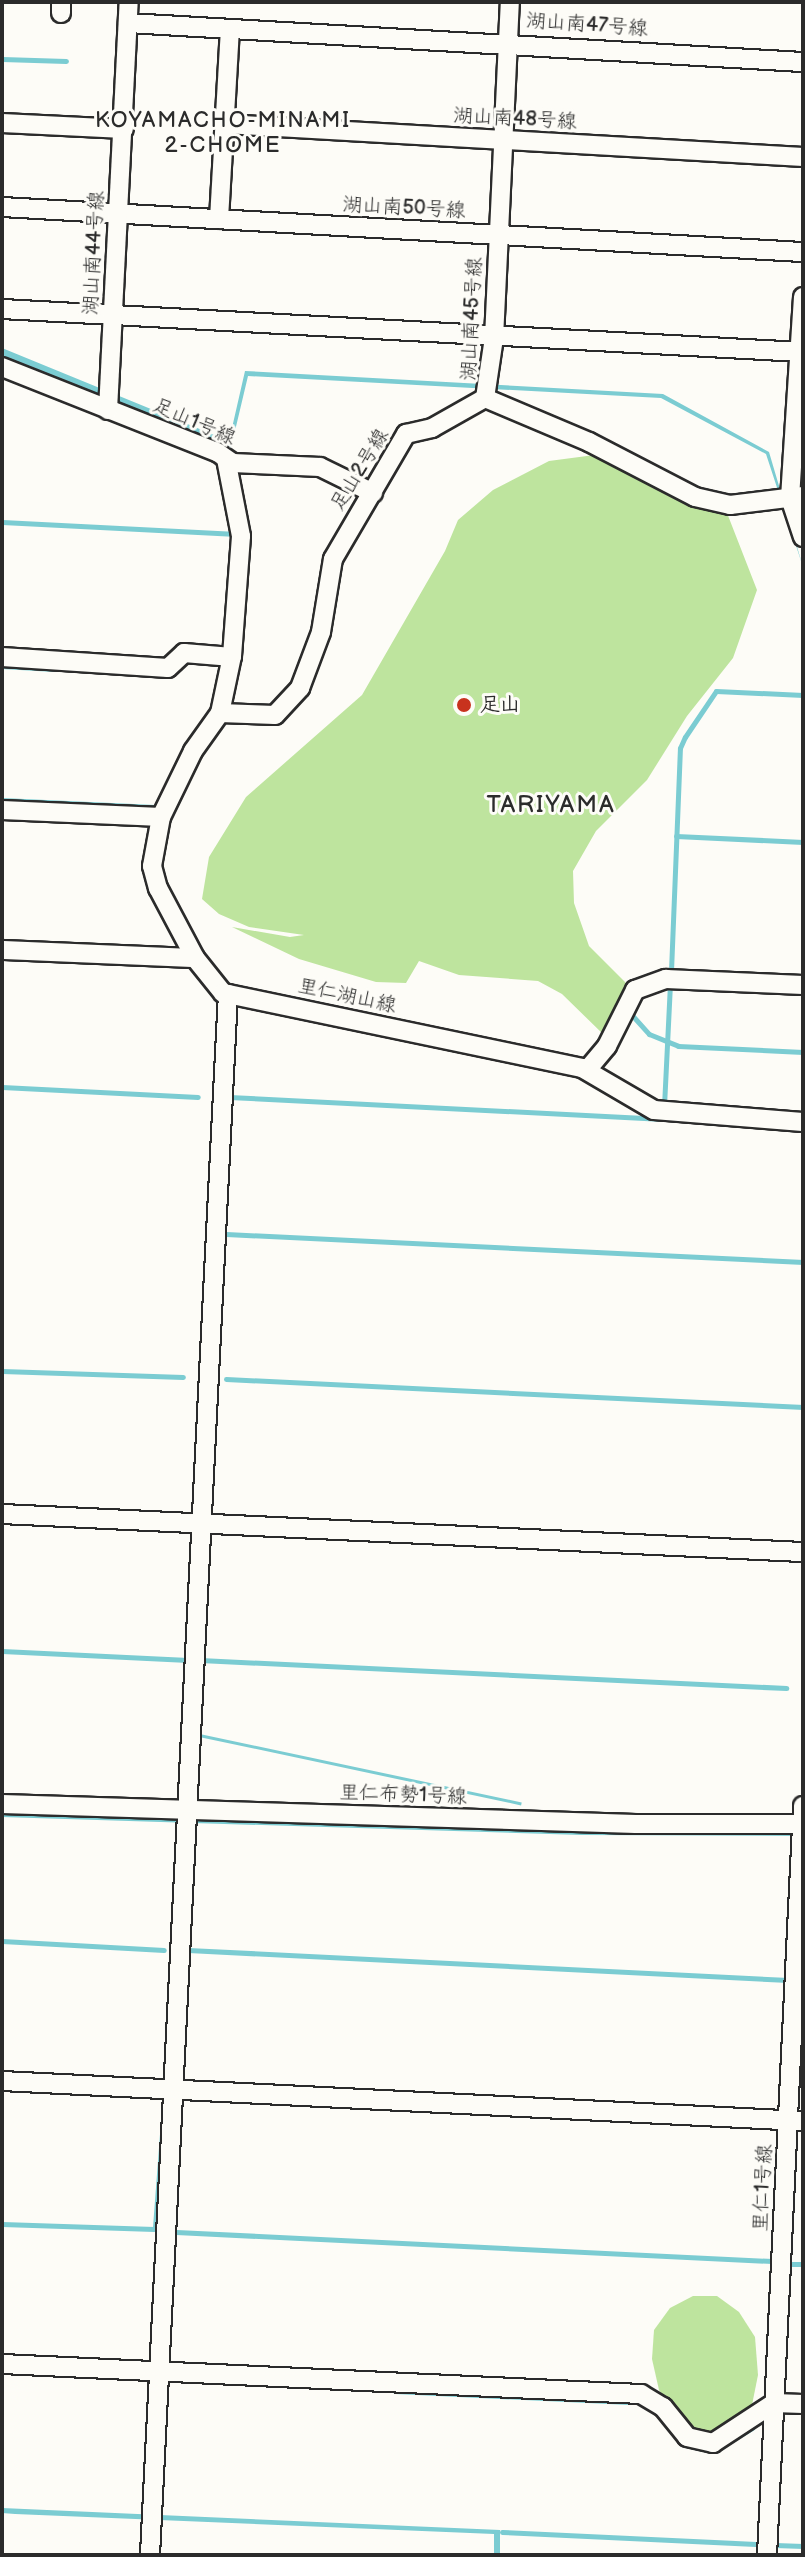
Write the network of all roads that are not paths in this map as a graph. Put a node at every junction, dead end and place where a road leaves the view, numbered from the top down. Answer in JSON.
{"nodes":[{"id":1,"x":129,"y":2,"type":"edge"},
{"id":2,"x":510,"y":2,"type":"edge"},
{"id":3,"x":128,"y":23,"type":"junction"},
{"id":4,"x":230,"y":29,"type":"junction"},
{"id":5,"x":508,"y":42,"type":"junction"},
{"id":6,"x":803,"y":62,"type":"edge"},
{"id":7,"x":2,"y":123,"type":"edge"},
{"id":8,"x":225,"y":124,"type":"junction"},
{"id":9,"x":124,"y":129,"type":"junction"},
{"id":10,"x":503,"y":141,"type":"junction"},
{"id":11,"x":803,"y":157,"type":"edge"},
{"id":12,"x":2,"y":207,"type":"edge"},
{"id":13,"x":118,"y":214,"type":"junction"},
{"id":14,"x":219,"y":219,"type":"junction"},
{"id":15,"x":499,"y":236,"type":"junction"},
{"id":16,"x":803,"y":252,"type":"edge"},
{"id":17,"x":803,"y":297,"type":"edge"},
{"id":18,"x":2,"y":309,"type":"edge"},
{"id":19,"x":112,"y":315,"type":"junction"},
{"id":20,"x":494,"y":338,"type":"junction"},
{"id":21,"x":800,"y":352,"type":"junction"},
{"id":22,"x":2,"y":367,"type":"edge"},
{"id":23,"x":485,"y":398,"type":"junction"},
{"id":24,"x":108,"y":403,"type":"junction"},
{"id":25,"x":226,"y":459,"type":"junction"},
{"id":26,"x":373,"y":493,"type":"junction"},
{"id":27,"x":797,"y":497,"type":"edge"},
{"id":28,"x":803,"y":537,"type":"edge"},
{"id":29,"x":2,"y":657,"type":"edge"},
{"id":30,"x":232,"y":657,"type":"junction"},
{"id":31,"x":220,"y":713,"type":"junction"},
{"id":32,"x":2,"y":810,"type":"edge"},
{"id":33,"x":161,"y":817,"type":"junction"},
{"id":34,"x":2,"y":950,"type":"edge"},
{"id":35,"x":195,"y":958,"type":"junction"},
{"id":36,"x":803,"y":985,"type":"edge"},
{"id":37,"x":228,"y":994,"type":"junction"},
{"id":38,"x":587,"y":1070,"type":"junction"},
{"id":39,"x":803,"y":1122,"type":"edge"},
{"id":40,"x":2,"y":1514,"type":"edge"},
{"id":41,"x":200,"y":1524,"type":"junction"},
{"id":42,"x":803,"y":1552,"type":"edge"},
{"id":43,"x":2,"y":1804,"type":"edge"},
{"id":44,"x":803,"y":1806,"type":"edge"},
{"id":45,"x":186,"y":1810,"type":"junction"},
{"id":46,"x":802,"y":1824,"type":"edge"},
{"id":47,"x":2,"y":2081,"type":"edge"},
{"id":48,"x":171,"y":2089,"type":"junction"},
{"id":49,"x":796,"y":2120,"type":"edge"},
{"id":50,"x":2,"y":2364,"type":"edge"},
{"id":51,"x":157,"y":2371,"type":"junction"},
{"id":52,"x":774,"y":2403,"type":"junction"},
{"id":53,"x":803,"y":2404,"type":"edge"},
{"id":54,"x":150,"y":2555,"type":"edge"},
{"id":55,"x":767,"y":2555,"type":"edge"}],
"edges":[{"from":1,"to":3,"type":"street","name":"湖山南44号線"},
{"from":2,"to":5,"type":"street","name":"湖山南45号線"},
{"from":3,"to":4,"type":"street","name":"湖山南47号線"},
{"from":3,"to":9,"type":"street","name":"湖山南44号線"},
{"from":4,"to":5,"type":"street","name":"湖山南47号線"},
{"from":4,"to":8,"type":"street"},
{"from":5,"to":6,"type":"street","name":"湖山南47号線"},
{"from":5,"to":10,"type":"street","name":"湖山南45号線"},
{"from":7,"to":9,"type":"street"},
{"from":8,"to":10,"type":"street","name":"湖山南48号線"},
{"from":8,"to":14,"type":"street"},
{"from":9,"to":13,"type":"street","name":"湖山南44号線"},
{"from":10,"to":11,"type":"street","name":"湖山南48号線"},
{"from":10,"to":15,"type":"street","name":"湖山南45号線"},
{"from":12,"to":13,"type":"street","name":"湖山南50号線"},
{"from":13,"to":14,"type":"street","name":"湖山南50号線"},
{"from":13,"to":19,"type":"street","name":"湖山南44号線"},
{"from":14,"to":15,"type":"street","name":"湖山南50号線"},
{"from":15,"to":16,"type":"street","name":"湖山南50号線"},
{"from":15,"to":20,"type":"street","name":"湖山南45号線"},
{"from":17,"to":21,"type":"street"},
{"from":18,"to":19,"type":"street"},
{"from":19,"to":20,"type":"street"},
{"from":19,"to":24,"type":"street","name":"湖山南44号線"},
{"from":20,"to":21,"type":"street"},
{"from":20,"to":23,"type":"street","name":"湖山南45号線"},
{"from":21,"to":27,"type":"street"},
{"from":22,"to":24,"type":"street","name":"足山1号線"},
{"from":23,"to":26,"type":"street","name":"足山2号線"},
{"from":23,"to":27,"type":"street"},
{"from":24,"to":25,"type":"street","name":"足山1号線"},
{"from":25,"to":26,"type":"street","name":"足山1号線"},
{"from":25,"to":30,"type":"street"},
{"from":26,"to":31,"type":"street","name":"足山2号線"},
{"from":27,"to":28,"type":"street"},
{"from":29,"to":30,"type":"street"},
{"from":30,"to":31,"type":"street"},
{"from":31,"to":33,"type":"street"},
{"from":32,"to":33,"type":"street"},
{"from":33,"to":35,"type":"street"},
{"from":34,"to":35,"type":"street"},
{"from":35,"to":37,"type":"street"},
{"from":36,"to":38,"type":"street"},
{"from":37,"to":38,"type":"street","name":"里仁湖山線"},
{"from":37,"to":41,"type":"street"},
{"from":38,"to":39,"type":"street","name":"里仁湖山線"},
{"from":40,"to":41,"type":"street"},
{"from":41,"to":42,"type":"street"},
{"from":41,"to":45,"type":"street"},
{"from":43,"to":45,"type":"street","name":"里仁布勢1号線"},
{"from":44,"to":46,"type":"street"},
{"from":45,"to":46,"type":"street","name":"里仁布勢1号線"},
{"from":45,"to":48,"type":"street"},
{"from":46,"to":49,"type":"street","name":"里仁1号線"},
{"from":47,"to":48,"type":"street"},
{"from":48,"to":49,"type":"street"},
{"from":48,"to":51,"type":"street"},
{"from":49,"to":52,"type":"street","name":"里仁1号線"},
{"from":50,"to":51,"type":"street"},
{"from":51,"to":52,"type":"street"},
{"from":51,"to":54,"type":"street"},
{"from":52,"to":53,"type":"street"},
{"from":52,"to":55,"type":"street","name":"里仁1号線"}]}
